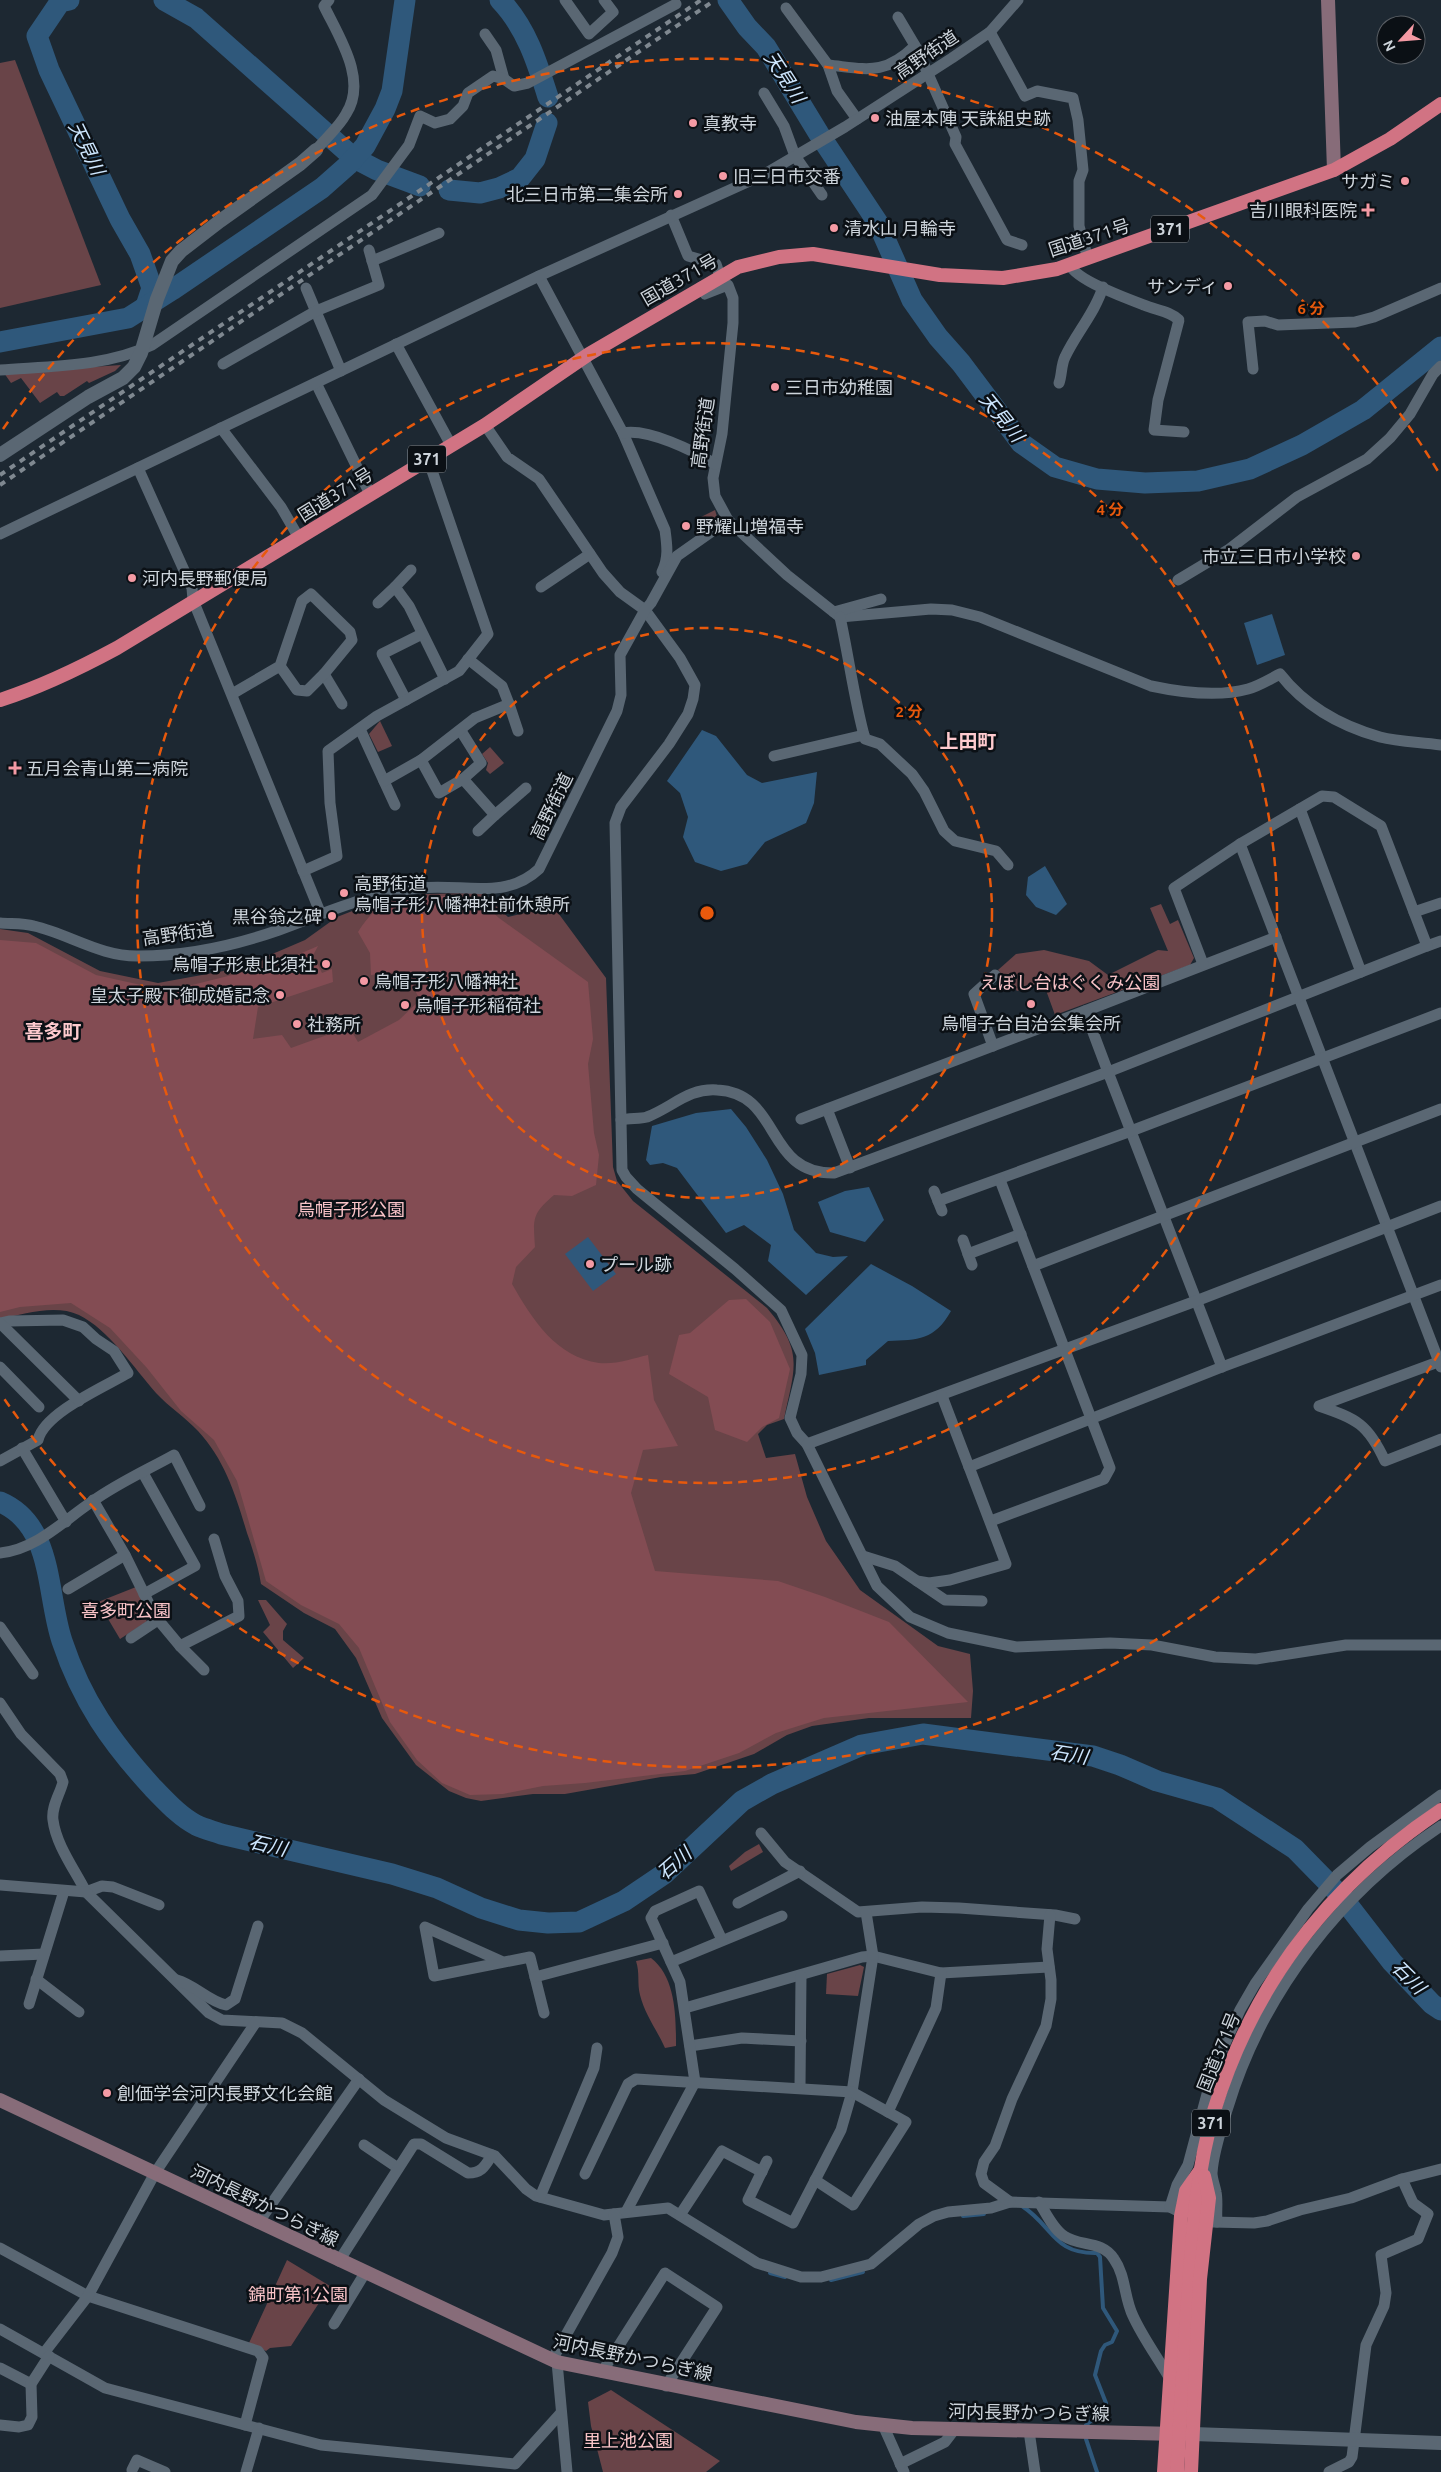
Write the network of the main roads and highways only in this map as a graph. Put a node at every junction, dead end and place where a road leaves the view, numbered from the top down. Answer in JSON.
{"nodes":[{"id":1,"x":1328,"y":0,"type":"edge"},
{"id":2,"x":1441,"y":104,"type":"edge"},
{"id":3,"x":1334,"y":170,"type":"junction"},
{"id":4,"x":0,"y":700,"type":"edge"},
{"id":5,"x":1441,"y":1810,"type":"edge"},
{"id":6,"x":0,"y":2100,"type":"edge"},
{"id":7,"x":1202,"y":2168,"type":"junction"},
{"id":8,"x":1167,"y":2434,"type":"junction"},
{"id":9,"x":1193,"y":2434,"type":"junction"},
{"id":10,"x":1164,"y":2472,"type":"edge"},
{"id":11,"x":1177,"y":2472,"type":"edge"},
{"id":12,"x":1191,"y":2472,"type":"edge"}],
"edges":[{"from":1,"to":3,"type":"main road"},
{"from":2,"to":3,"type":"highway","name":"国道371号","number":"371"},
{"from":3,"to":4,"type":"highway","name":"国道371号","number":"371"},
{"from":5,"to":7,"type":"highway","name":"国道371号","number":"371"},
{"from":6,"to":8,"type":"main road","name":"河内長野かつらぎ線"},
{"from":7,"to":8,"type":"highway"},
{"from":7,"to":9,"type":"highway"},
{"from":7,"to":11,"type":"highway","name":"国道371号","number":"371"},
{"from":8,"to":9,"type":"main road","name":"河内長野かつらぎ線"},
{"from":8,"to":10,"type":"highway"},
{"from":9,"to":12,"type":"highway"}]}
